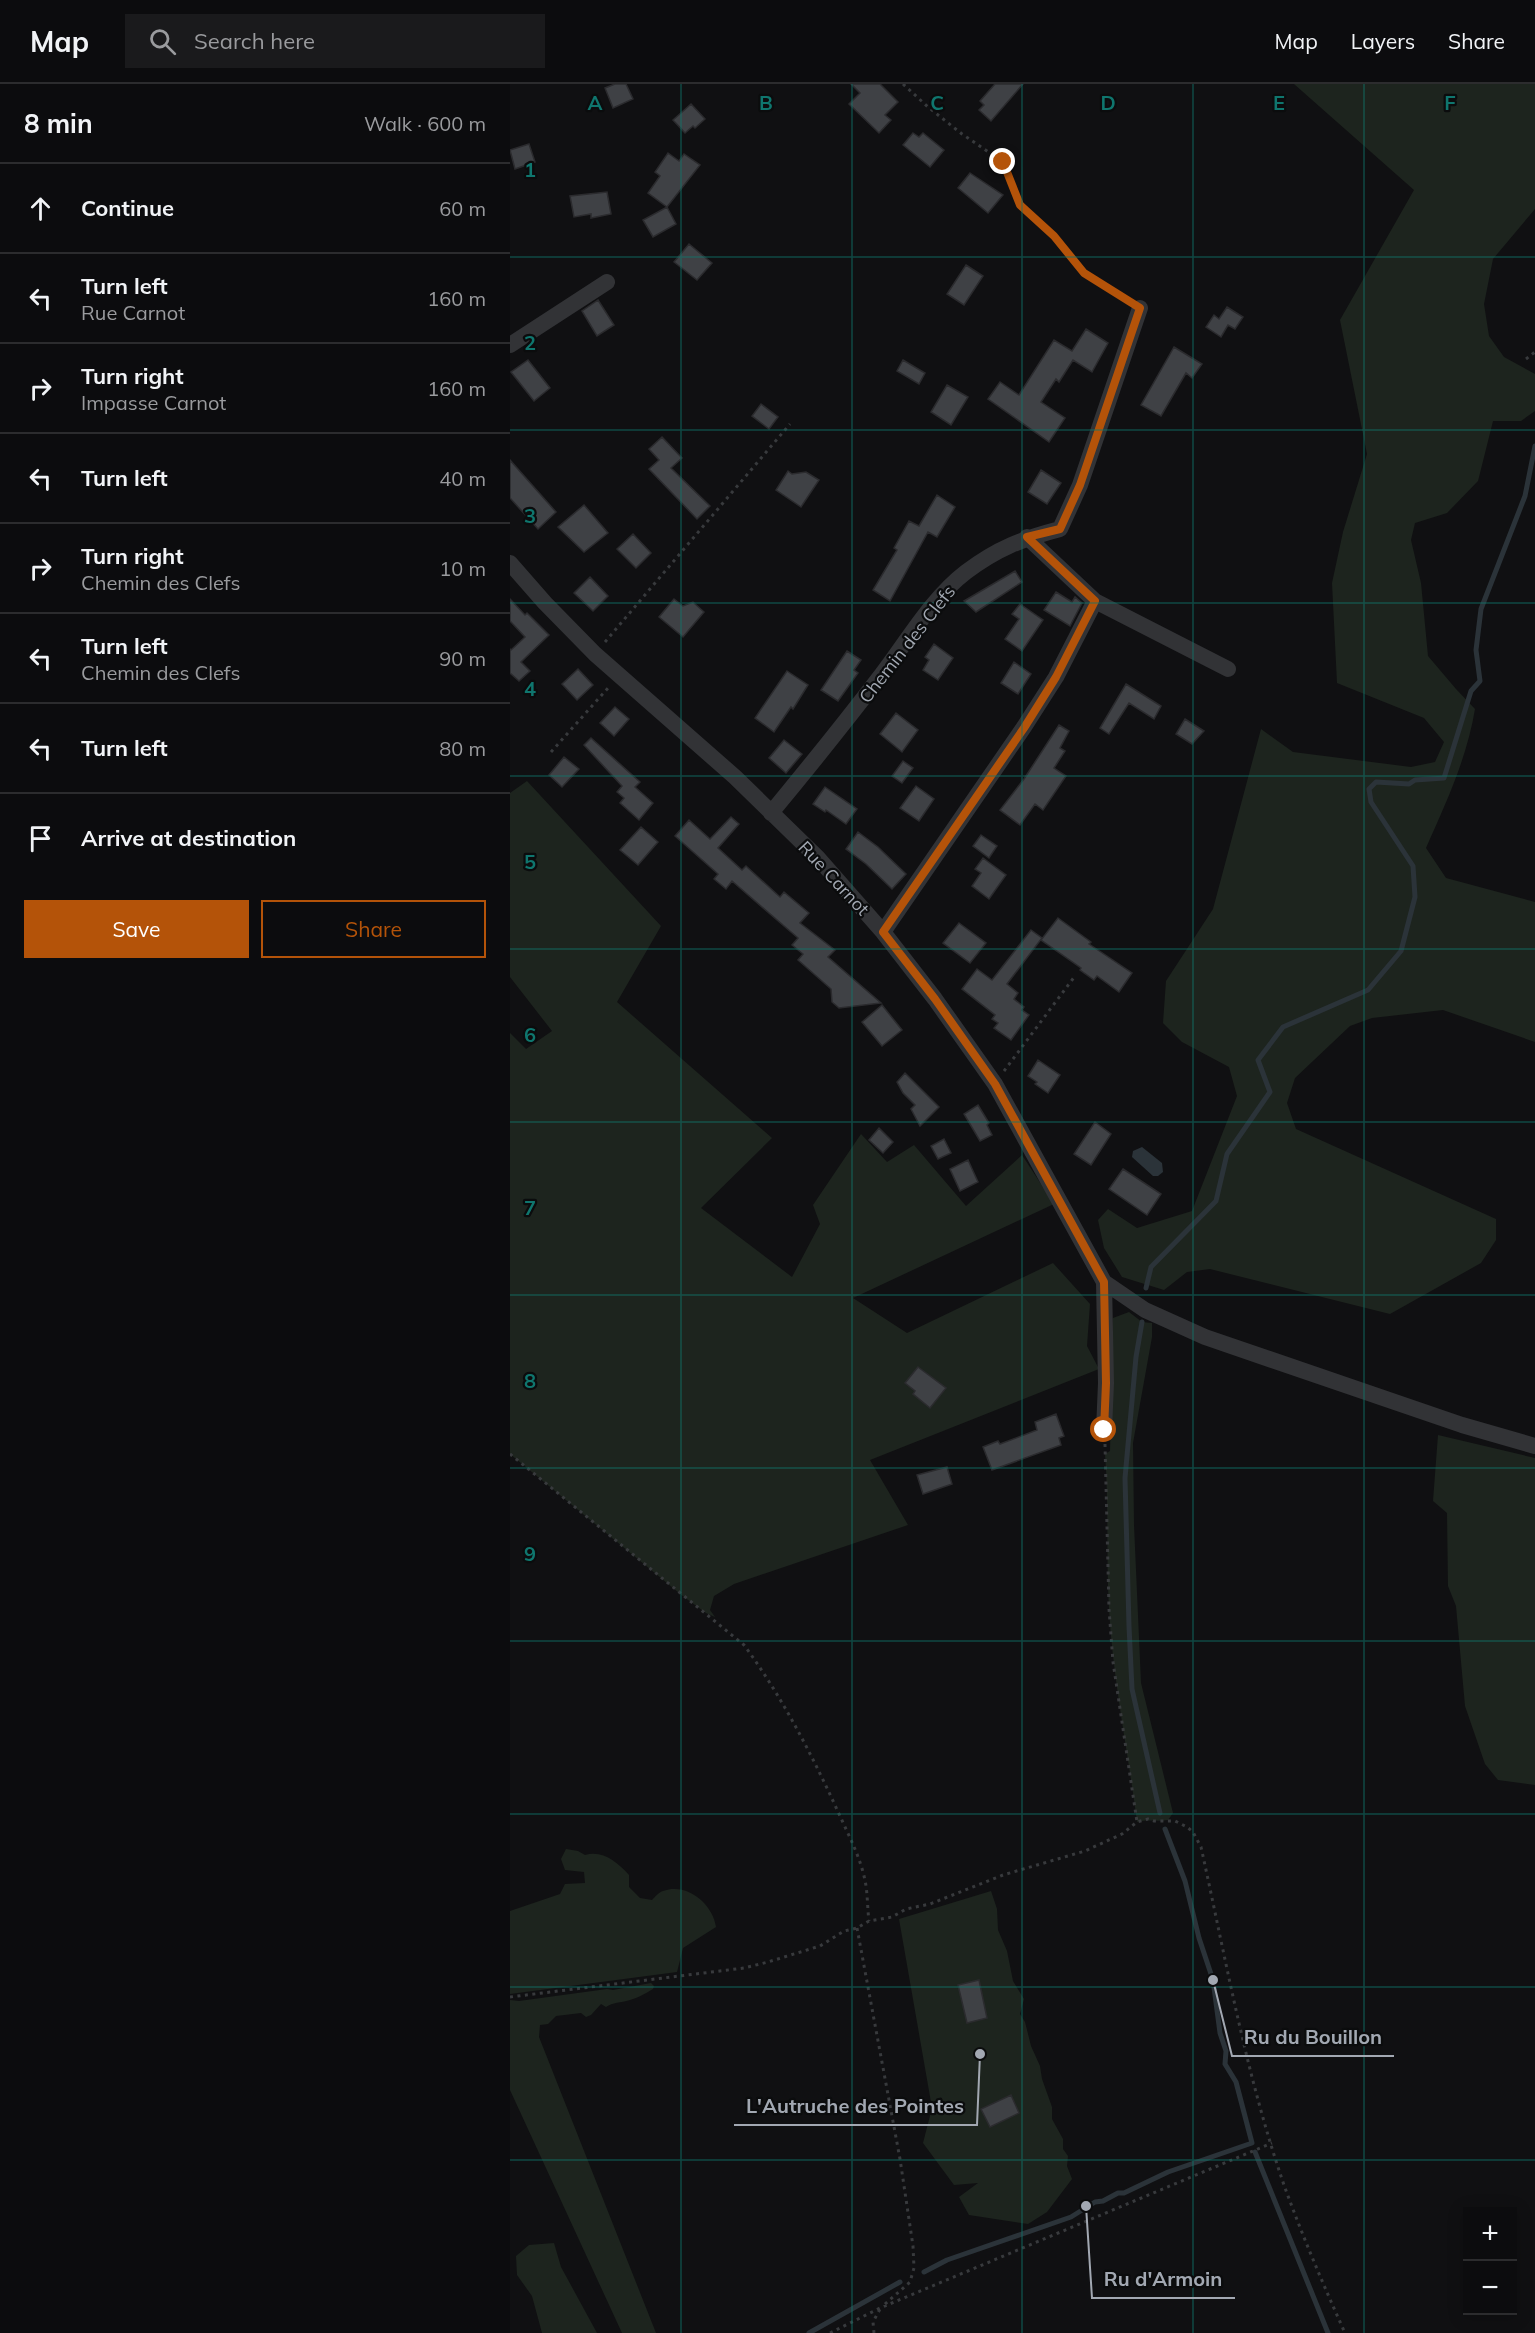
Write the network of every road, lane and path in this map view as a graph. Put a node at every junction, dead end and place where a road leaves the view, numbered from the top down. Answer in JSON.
{"nodes":[{"id":1,"x":903,"y":84,"type":"edge"},
{"id":2,"x":607,"y":282,"type":"dead end"},
{"id":3,"x":1140,"y":308,"type":"joint"},
{"id":4,"x":510,"y":345,"type":"edge"},
{"id":5,"x":1535,"y":352,"type":"edge"},
{"id":6,"x":1526,"y":359,"type":"dead end"},
{"id":7,"x":790,"y":424,"type":"dead end"},
{"id":8,"x":1027,"y":537,"type":"junction"},
{"id":9,"x":510,"y":563,"type":"edge"},
{"id":10,"x":1095,"y":601,"type":"junction"},
{"id":11,"x":595,"y":654,"type":"junction"},
{"id":12,"x":1228,"y":669,"type":"dead end"},
{"id":13,"x":620,"y":675,"type":"junction"},
{"id":14,"x":551,"y":752,"type":"dead end"},
{"id":15,"x":771,"y":813,"type":"junction"},
{"id":16,"x":883,"y":932,"type":"junction"},
{"id":17,"x":1075,"y":976,"type":"dead end"},
{"id":18,"x":995,"y":1084,"type":"junction"},
{"id":19,"x":1104,"y":1282,"type":"junction"},
{"id":20,"x":1104,"y":1430,"type":"joint"},
{"id":21,"x":1535,"y":1446,"type":"edge"},
{"id":22,"x":510,"y":1454,"type":"edge"},
{"id":23,"x":1137,"y":1822,"type":"junction"},
{"id":24,"x":869,"y":1921,"type":"junction"},
{"id":25,"x":858,"y":1928,"type":"junction"},
{"id":26,"x":510,"y":1997,"type":"edge"},
{"id":27,"x":1272,"y":2143,"type":"junction"},
{"id":28,"x":880,"y":2308,"type":"junction"},
{"id":29,"x":830,"y":2333,"type":"edge"},
{"id":30,"x":874,"y":2333,"type":"edge"},
{"id":31,"x":1345,"y":2333,"type":"edge"}],
"edges":[{"from":1,"to":3,"type":"path"},
{"from":2,"to":4,"type":"street"},
{"from":3,"to":8,"type":"street","name":"Chemin des Clefs"},
{"from":5,"to":6,"type":"path"},
{"from":7,"to":11,"type":"path"},
{"from":8,"to":10,"type":"street"},
{"from":8,"to":15,"type":"street","name":"Chemin des Clefs"},
{"from":9,"to":11,"type":"street","name":"Rue Carnot"},
{"from":10,"to":12,"type":"street"},
{"from":10,"to":16,"type":"street"},
{"from":11,"to":13,"type":"street","name":"Rue Carnot"},
{"from":13,"to":14,"type":"path"},
{"from":13,"to":15,"type":"street","name":"Rue Carnot"},
{"from":15,"to":16,"type":"street","name":"Rue Carnot"},
{"from":16,"to":18,"type":"street","name":"Rue Carnot"},
{"from":17,"to":18,"type":"path"},
{"from":18,"to":19,"type":"street","name":"Rue Carnot"},
{"from":19,"to":20,"type":"street"},
{"from":19,"to":21,"type":"street"},
{"from":20,"to":23,"type":"path"},
{"from":22,"to":24,"type":"path"},
{"from":23,"to":24,"type":"path"},
{"from":23,"to":27,"type":"path"},
{"from":24,"to":25,"type":"path"},
{"from":25,"to":26,"type":"path"},
{"from":25,"to":28,"type":"path"},
{"from":27,"to":28,"type":"path"},
{"from":27,"to":31,"type":"path"},
{"from":28,"to":29,"type":"path"},
{"from":28,"to":30,"type":"path"}]}
